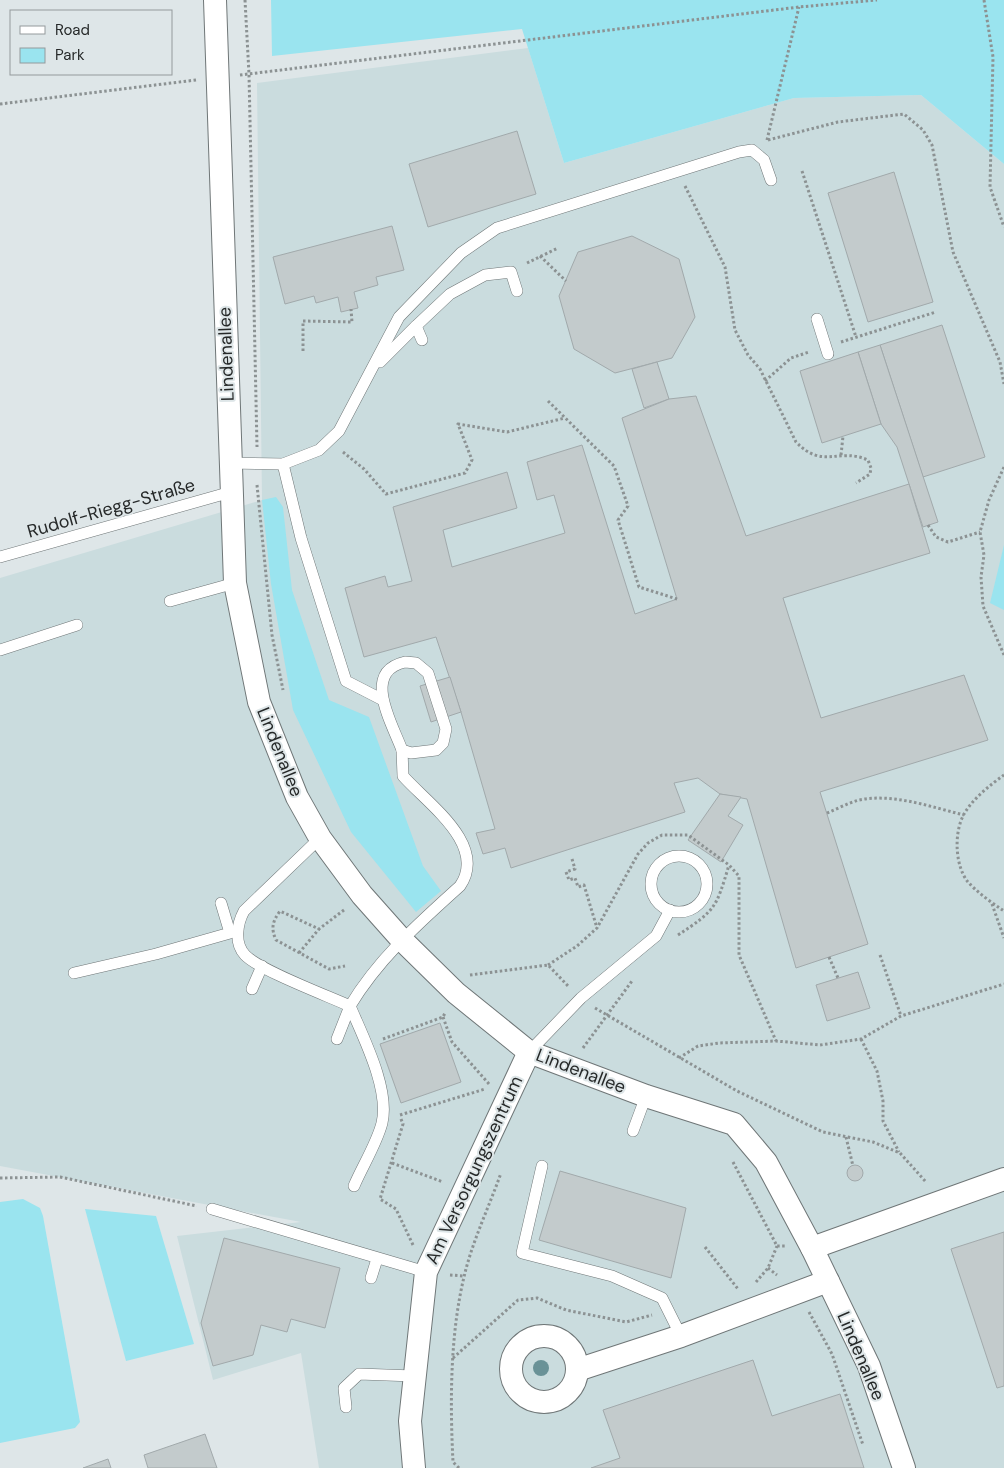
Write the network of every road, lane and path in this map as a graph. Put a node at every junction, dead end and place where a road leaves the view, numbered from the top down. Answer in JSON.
{"nodes":[{"id":1,"x":215,"y":0,"type":"edge"},
{"id":2,"x":877,"y":0,"type":"edge"},
{"id":3,"x":984,"y":0,"type":"edge"},
{"id":4,"x":831,"y":2,"type":"edge"},
{"id":5,"x":799,"y":7,"type":"junction"},
{"id":6,"x":218,"y":77,"type":"junction"},
{"id":7,"x":0,"y":104,"type":"edge"},
{"id":8,"x":767,"y":140,"type":"junction"},
{"id":9,"x":752,"y":150,"type":"junction"},
{"id":10,"x":802,"y":171,"type":"dead end"},
{"id":11,"x":678,"y":173,"type":"junction"},
{"id":12,"x":771,"y":180,"type":"dead end"},
{"id":13,"x":1004,"y":227,"type":"edge"},
{"id":14,"x":558,"y":248,"type":"dead end"},
{"id":15,"x":540,"y":256,"type":"junction"},
{"id":16,"x":511,"y":272,"type":"junction"},
{"id":17,"x":566,"y":281,"type":"dead end"},
{"id":18,"x":517,"y":291,"type":"dead end"},
{"id":19,"x":350,"y":309,"type":"dead end"},
{"id":20,"x":936,"y":312,"type":"dead end"},
{"id":21,"x":817,"y":319,"type":"dead end"},
{"id":22,"x":416,"y":326,"type":"junction"},
{"id":23,"x":856,"y":337,"type":"junction"},
{"id":24,"x":422,"y":340,"type":"dead end"},
{"id":25,"x":827,"y":350,"type":"junction"},
{"id":26,"x":302,"y":351,"type":"dead end"},
{"id":27,"x":373,"y":368,"type":"junction"},
{"id":28,"x":765,"y":381,"type":"junction"},
{"id":29,"x":1004,"y":384,"type":"edge"},
{"id":30,"x":548,"y":401,"type":"dead end"},
{"id":31,"x":565,"y":418,"type":"junction"},
{"id":32,"x":843,"y":436,"type":"dead end"},
{"id":33,"x":328,"y":441,"type":"junction"},
{"id":34,"x":841,"y":455,"type":"junction"},
{"id":35,"x":229,"y":463,"type":"junction"},
{"id":36,"x":283,"y":464,"type":"junction"},
{"id":37,"x":1004,"y":467,"type":"edge"},
{"id":38,"x":856,"y":483,"type":"dead end"},
{"id":39,"x":231,"y":492,"type":"junction"},
{"id":40,"x":928,"y":525,"type":"dead end"},
{"id":41,"x":980,"y":532,"type":"junction"},
{"id":42,"x":0,"y":557,"type":"edge"},
{"id":43,"x":235,"y":583,"type":"junction"},
{"id":44,"x":677,"y":599,"type":"dead end"},
{"id":45,"x":170,"y":601,"type":"dead end"},
{"id":46,"x":77,"y":625,"type":"dead end"},
{"id":47,"x":0,"y":650,"type":"edge"},
{"id":48,"x":1004,"y":655,"type":"edge"},
{"id":49,"x":383,"y":700,"type":"junction"},
{"id":50,"x":402,"y":750,"type":"junction"},
{"id":51,"x":1004,"y":775,"type":"edge"},
{"id":52,"x":827,"y":813,"type":"dead end"},
{"id":53,"x":964,"y":815,"type":"junction"},
{"id":54,"x":320,"y":838,"type":"junction"},
{"id":55,"x":572,"y":859,"type":"dead end"},
{"id":56,"x":729,"y":865,"type":"dead end"},
{"id":57,"x":362,"y":895,"type":"junction"},
{"id":58,"x":221,"y":902,"type":"dead end"},
{"id":59,"x":992,"y":904,"type":"junction"},
{"id":60,"x":670,"y":910,"type":"junction"},
{"id":61,"x":1004,"y":911,"type":"edge"},
{"id":62,"x":597,"y":928,"type":"dead end"},
{"id":63,"x":319,"y":929,"type":"junction"},
{"id":64,"x":234,"y":933,"type":"junction"},
{"id":65,"x":675,"y":937,"type":"dead end"},
{"id":66,"x":1004,"y":938,"type":"edge"},
{"id":67,"x":402,"y":940,"type":"junction"},
{"id":68,"x":299,"y":953,"type":"junction"},
{"id":69,"x":880,"y":955,"type":"dead end"},
{"id":70,"x":829,"y":957,"type":"dead end"},
{"id":71,"x":262,"y":966,"type":"junction"},
{"id":72,"x":344,"y":966,"type":"dead end"},
{"id":73,"x":74,"y":973,"type":"dead end"},
{"id":74,"x":838,"y":978,"type":"dead end"},
{"id":75,"x":633,"y":979,"type":"dead end"},
{"id":76,"x":1004,"y":984,"type":"edge"},
{"id":77,"x":252,"y":989,"type":"dead end"},
{"id":78,"x":350,"y":1006,"type":"junction"},
{"id":79,"x":901,"y":1016,"type":"junction"},
{"id":80,"x":443,"y":1017,"type":"dead end"},
{"id":81,"x":337,"y":1039,"type":"dead end"},
{"id":82,"x":861,"y":1039,"type":"junction"},
{"id":83,"x":529,"y":1052,"type":"junction"},
{"id":84,"x":679,"y":1058,"type":"dead end"},
{"id":85,"x":572,"y":1068,"type":"junction"},
{"id":86,"x":646,"y":1096,"type":"junction"},
{"id":87,"x":400,"y":1116,"type":"dead end"},
{"id":88,"x":633,"y":1130,"type":"dead end"},
{"id":89,"x":846,"y":1136,"type":"dead end"},
{"id":90,"x":900,"y":1153,"type":"dead end"},
{"id":91,"x":730,"y":1157,"type":"dead end"},
{"id":92,"x":542,"y":1166,"type":"dead end"},
{"id":93,"x":853,"y":1166,"type":"dead end"},
{"id":94,"x":502,"y":1167,"type":"dead end"},
{"id":95,"x":0,"y":1178,"type":"edge"},
{"id":96,"x":1004,"y":1179,"type":"edge"},
{"id":97,"x":354,"y":1186,"type":"dead end"},
{"id":98,"x":464,"y":1190,"type":"junction"},
{"id":99,"x":212,"y":1209,"type":"joint"},
{"id":100,"x":777,"y":1246,"type":"junction"},
{"id":101,"x":705,"y":1247,"type":"dead end"},
{"id":102,"x":812,"y":1248,"type":"junction"},
{"id":103,"x":377,"y":1259,"type":"junction"},
{"id":104,"x":768,"y":1268,"type":"junction"},
{"id":105,"x":435,"y":1273,"type":"junction"},
{"id":106,"x":464,"y":1276,"type":"junction"},
{"id":107,"x":371,"y":1278,"type":"dead end"},
{"id":108,"x":828,"y":1281,"type":"junction"},
{"id":109,"x":796,"y":1293,"type":"junction"},
{"id":110,"x":732,"y":1295,"type":"dead end"},
{"id":111,"x":748,"y":1301,"type":"junction"},
{"id":112,"x":669,"y":1310,"type":"junction"},
{"id":113,"x":681,"y":1336,"type":"junction"},
{"id":114,"x":453,"y":1358,"type":"junction"},
{"id":115,"x":577,"y":1370,"type":"dead end"},
{"id":116,"x":414,"y":1376,"type":"junction"},
{"id":117,"x":346,"y":1407,"type":"dead end"},
{"id":118,"x":863,"y":1445,"type":"dead end"},
{"id":119,"x":414,"y":1468,"type":"edge"},
{"id":120,"x":459,"y":1468,"type":"edge"},
{"id":121,"x":904,"y":1468,"type":"edge"}],
"edges":[{"from":1,"to":6,"type":"street","name":"Lindenallee"},
{"from":2,"to":4,"type":"path"},
{"from":3,"to":13,"type":"path"},
{"from":4,"to":5,"type":"path"},
{"from":5,"to":6,"type":"path"},
{"from":5,"to":8,"type":"path"},
{"from":6,"to":7,"type":"path"},
{"from":6,"to":35,"type":"street","name":"Lindenallee"},
{"from":8,"to":9,"type":"path"},
{"from":8,"to":29,"type":"path"},
{"from":9,"to":11,"type":"lane"},
{"from":9,"to":12,"type":"lane"},
{"from":10,"to":23,"type":"path"},
{"from":11,"to":27,"type":"lane"},
{"from":11,"to":28,"type":"path"},
{"from":14,"to":15,"type":"path"},
{"from":15,"to":16,"type":"path"},
{"from":15,"to":17,"type":"path"},
{"from":16,"to":18,"type":"lane"},
{"from":16,"to":22,"type":"lane"},
{"from":19,"to":26,"type":"path"},
{"from":20,"to":23,"type":"path"},
{"from":21,"to":25,"type":"lane"},
{"from":22,"to":24,"type":"lane"},
{"from":22,"to":27,"type":"lane"},
{"from":23,"to":25,"type":"path"},
{"from":25,"to":28,"type":"path"},
{"from":27,"to":33,"type":"lane"},
{"from":28,"to":34,"type":"path"},
{"from":30,"to":31,"type":"path"},
{"from":31,"to":33,"type":"path"},
{"from":31,"to":44,"type":"path"},
{"from":32,"to":34,"type":"path"},
{"from":33,"to":36,"type":"lane"},
{"from":34,"to":38,"type":"path"},
{"from":35,"to":36,"type":"lane"},
{"from":35,"to":39,"type":"street","name":"Lindenallee"},
{"from":36,"to":49,"type":"lane"},
{"from":37,"to":41,"type":"path"},
{"from":39,"to":42,"type":"lane","name":"Rudolf-Riegg-Straße"},
{"from":39,"to":43,"type":"street","name":"Lindenallee"},
{"from":40,"to":41,"type":"path"},
{"from":41,"to":48,"type":"path"},
{"from":43,"to":45,"type":"lane"},
{"from":43,"to":54,"type":"street","name":"Lindenallee"},
{"from":46,"to":47,"type":"lane"},
{"from":49,"to":50,"type":"lane"},
{"from":49,"to":50,"type":"lane"},
{"from":50,"to":67,"type":"lane"},
{"from":51,"to":53,"type":"path"},
{"from":52,"to":53,"type":"path"},
{"from":53,"to":59,"type":"path"},
{"from":54,"to":57,"type":"street","name":"Lindenallee"},
{"from":54,"to":64,"type":"lane"},
{"from":55,"to":62,"type":"path"},
{"from":56,"to":65,"type":"path"},
{"from":57,"to":63,"type":"path"},
{"from":57,"to":67,"type":"street","name":"Lindenallee"},
{"from":58,"to":64,"type":"lane"},
{"from":59,"to":61,"type":"path"},
{"from":59,"to":66,"type":"path"},
{"from":60,"to":60,"type":"lane"},
{"from":60,"to":83,"type":"lane"},
{"from":63,"to":68,"type":"path"},
{"from":63,"to":68,"type":"path"},
{"from":64,"to":71,"type":"lane"},
{"from":64,"to":73,"type":"lane"},
{"from":67,"to":78,"type":"lane"},
{"from":67,"to":83,"type":"street","name":"Lindenallee"},
{"from":68,"to":72,"type":"path"},
{"from":69,"to":79,"type":"path"},
{"from":70,"to":74,"type":"path"},
{"from":71,"to":77,"type":"lane"},
{"from":71,"to":78,"type":"lane"},
{"from":75,"to":85,"type":"path"},
{"from":76,"to":79,"type":"path"},
{"from":78,"to":81,"type":"lane"},
{"from":78,"to":97,"type":"lane"},
{"from":79,"to":82,"type":"path"},
{"from":80,"to":87,"type":"path"},
{"from":82,"to":84,"type":"path"},
{"from":82,"to":90,"type":"path"},
{"from":83,"to":85,"type":"street","name":"Lindenallee"},
{"from":83,"to":98,"type":"street","name":"Am Versorgungszentrum"},
{"from":85,"to":86,"type":"street","name":"Lindenallee"},
{"from":86,"to":88,"type":"lane"},
{"from":86,"to":102,"type":"street","name":"Lindenallee"},
{"from":89,"to":93,"type":"path"},
{"from":91,"to":100,"type":"path"},
{"from":92,"to":112,"type":"lane"},
{"from":94,"to":106,"type":"path"},
{"from":95,"to":99,"type":"path"},
{"from":96,"to":102,"type":"street"},
{"from":98,"to":105,"type":"street","name":"Am Versorgungszentrum"},
{"from":98,"to":105,"type":"path"},
{"from":99,"to":103,"type":"lane"},
{"from":100,"to":102,"type":"path"},
{"from":100,"to":104,"type":"path"},
{"from":101,"to":111,"type":"path"},
{"from":102,"to":108,"type":"street","name":"Lindenallee"},
{"from":103,"to":105,"type":"lane"},
{"from":103,"to":107,"type":"lane"},
{"from":104,"to":109,"type":"path"},
{"from":104,"to":111,"type":"path"},
{"from":105,"to":106,"type":"path"},
{"from":105,"to":116,"type":"street","name":"Am Versorgungszentrum"},
{"from":106,"to":114,"type":"path"},
{"from":108,"to":109,"type":"street"},
{"from":108,"to":121,"type":"street","name":"Lindenallee"},
{"from":109,"to":111,"type":"street"},
{"from":109,"to":118,"type":"path"},
{"from":110,"to":111,"type":"path"},
{"from":111,"to":113,"type":"street"},
{"from":112,"to":113,"type":"lane"},
{"from":112,"to":114,"type":"path"},
{"from":113,"to":115,"type":"street"},
{"from":114,"to":120,"type":"path"},
{"from":116,"to":117,"type":"lane"},
{"from":116,"to":119,"type":"street","name":"Am Versorgungszentrum"}]}
